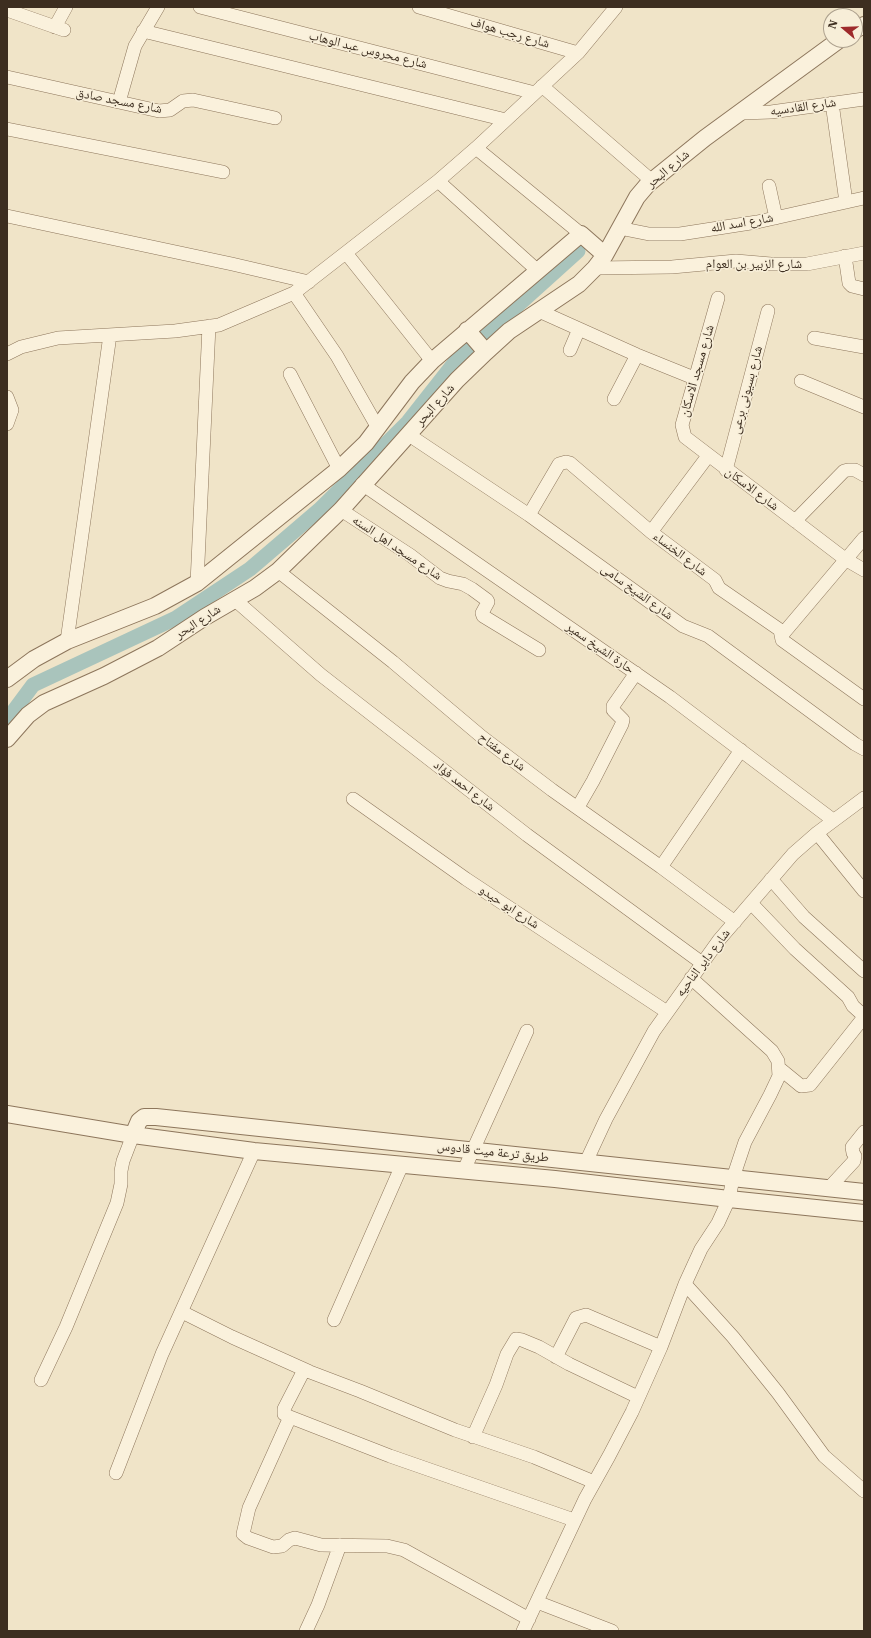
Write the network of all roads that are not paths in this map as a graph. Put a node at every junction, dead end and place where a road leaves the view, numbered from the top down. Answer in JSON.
{"nodes":[{"id":1,"x":66,"y":7,"type":"edge"},
{"id":2,"x":158,"y":7,"type":"edge"},
{"id":3,"x":200,"y":7,"type":"edge"},
{"id":4,"x":419,"y":7,"type":"edge"},
{"id":5,"x":616,"y":7,"type":"edge"},
{"id":6,"x":7,"y":10,"type":"edge"},
{"id":7,"x":143,"y":31,"type":"junction"},
{"id":8,"x":828,"y":48,"type":"edge"},
{"id":9,"x":578,"y":53,"type":"junction"},
{"id":10,"x":7,"y":77,"type":"edge"},
{"id":11,"x":539,"y":90,"type":"junction"},
{"id":12,"x":864,"y":98,"type":"edge"},
{"id":13,"x":119,"y":102,"type":"junction"},
{"id":14,"x":832,"y":103,"type":"junction"},
{"id":15,"x":742,"y":113,"type":"junction"},
{"id":16,"x":276,"y":118,"type":"dead end"},
{"id":17,"x":506,"y":120,"type":"junction"},
{"id":18,"x":7,"y":129,"type":"edge"},
{"id":19,"x":476,"y":148,"type":"junction"},
{"id":20,"x":222,"y":172,"type":"dead end"},
{"id":21,"x":438,"y":181,"type":"junction"},
{"id":22,"x":652,"y":181,"type":"junction"},
{"id":23,"x":769,"y":186,"type":"dead end"},
{"id":24,"x":864,"y":198,"type":"edge"},
{"id":25,"x":846,"y":202,"type":"junction"},
{"id":26,"x":7,"y":216,"type":"edge"},
{"id":27,"x":776,"y":218,"type":"junction"},
{"id":28,"x":619,"y":228,"type":"junction"},
{"id":29,"x":581,"y":234,"type":"junction"},
{"id":30,"x":346,"y":253,"type":"junction"},
{"id":31,"x":864,"y":253,"type":"edge"},
{"id":32,"x":605,"y":255,"type":"junction"},
{"id":33,"x":845,"y":256,"type":"junction"},
{"id":34,"x":595,"y":268,"type":"junction"},
{"id":35,"x":538,"y":271,"type":"junction"},
{"id":36,"x":309,"y":282,"type":"junction"},
{"id":37,"x":864,"y":289,"type":"edge"},
{"id":38,"x":294,"y":293,"type":"junction"},
{"id":39,"x":718,"y":298,"type":"dead end"},
{"id":40,"x":539,"y":311,"type":"junction"},
{"id":41,"x":768,"y":311,"type":"dead end"},
{"id":42,"x":209,"y":326,"type":"junction"},
{"id":43,"x":579,"y":329,"type":"junction"},
{"id":44,"x":110,"y":335,"type":"junction"},
{"id":45,"x":814,"y":338,"type":"dead end"},
{"id":46,"x":476,"y":341,"type":"junction"},
{"id":47,"x":7,"y":343,"type":"edge"},
{"id":48,"x":21,"y":347,"type":"junction"},
{"id":49,"x":864,"y":347,"type":"edge"},
{"id":50,"x":570,"y":350,"type":"dead end"},
{"id":51,"x":7,"y":354,"type":"edge"},
{"id":52,"x":637,"y":355,"type":"junction"},
{"id":53,"x":432,"y":361,"type":"junction"},
{"id":54,"x":290,"y":374,"type":"dead end"},
{"id":55,"x":694,"y":378,"type":"junction"},
{"id":56,"x":801,"y":381,"type":"dead end"},
{"id":57,"x":7,"y":397,"type":"edge"},
{"id":58,"x":614,"y":399,"type":"dead end"},
{"id":59,"x":864,"y":407,"type":"edge"},
{"id":60,"x":7,"y":424,"type":"edge"},
{"id":61,"x":378,"y":428,"type":"junction"},
{"id":62,"x":409,"y":435,"type":"junction"},
{"id":63,"x":708,"y":456,"type":"junction"},
{"id":64,"x":339,"y":469,"type":"junction"},
{"id":65,"x":726,"y":470,"type":"junction"},
{"id":66,"x":864,"y":475,"type":"edge"},
{"id":67,"x":362,"y":484,"type":"junction"},
{"id":68,"x":341,"y":510,"type":"junction"},
{"id":69,"x":529,"y":515,"type":"junction"},
{"id":70,"x":795,"y":521,"type":"junction"},
{"id":71,"x":651,"y":532,"type":"junction"},
{"id":72,"x":864,"y":538,"type":"edge"},
{"id":73,"x":845,"y":559,"type":"junction"},
{"id":74,"x":864,"y":570,"type":"edge"},
{"id":75,"x":278,"y":571,"type":"junction"},
{"id":76,"x":197,"y":583,"type":"junction"},
{"id":77,"x":234,"y":599,"type":"junction"},
{"id":78,"x":782,"y":635,"type":"junction"},
{"id":79,"x":67,"y":641,"type":"junction"},
{"id":80,"x":539,"y":650,"type":"dead end"},
{"id":81,"x":636,"y":673,"type":"junction"},
{"id":82,"x":7,"y":679,"type":"edge"},
{"id":83,"x":863,"y":698,"type":"edge"},
{"id":84,"x":7,"y":739,"type":"edge"},
{"id":85,"x":864,"y":749,"type":"edge"},
{"id":86,"x":741,"y":750,"type":"junction"},
{"id":87,"x":864,"y":798,"type":"edge"},
{"id":88,"x":354,"y":799,"type":"dead end"},
{"id":89,"x":578,"y":807,"type":"junction"},
{"id":90,"x":833,"y":820,"type":"junction"},
{"id":91,"x":817,"y":833,"type":"junction"},
{"id":92,"x":661,"y":866,"type":"junction"},
{"id":93,"x":771,"y":879,"type":"junction"},
{"id":94,"x":864,"y":892,"type":"edge"},
{"id":95,"x":751,"y":903,"type":"junction"},
{"id":96,"x":735,"y":922,"type":"junction"},
{"id":97,"x":702,"y":963,"type":"junction"},
{"id":98,"x":864,"y":971,"type":"edge"},
{"id":99,"x":691,"y":978,"type":"junction"},
{"id":100,"x":667,"y":1012,"type":"junction"},
{"id":101,"x":864,"y":1017,"type":"edge"},
{"id":102,"x":527,"y":1031,"type":"dead end"},
{"id":103,"x":779,"y":1068,"type":"junction"},
{"id":104,"x":7,"y":1114,"type":"edge"},
{"id":105,"x":864,"y":1132,"type":"edge"},
{"id":106,"x":133,"y":1135,"type":"junction"},
{"id":107,"x":473,"y":1150,"type":"junction"},
{"id":108,"x":254,"y":1151,"type":"junction"},
{"id":109,"x":560,"y":1159,"type":"junction"},
{"id":110,"x":586,"y":1162,"type":"junction"},
{"id":111,"x":402,"y":1165,"type":"junction"},
{"id":112,"x":464,"y":1170,"type":"junction"},
{"id":113,"x":734,"y":1178,"type":"junction"},
{"id":114,"x":556,"y":1179,"type":"junction"},
{"id":115,"x":830,"y":1188,"type":"junction"},
{"id":116,"x":864,"y":1192,"type":"edge"},
{"id":117,"x":729,"y":1199,"type":"junction"},
{"id":118,"x":864,"y":1213,"type":"edge"},
{"id":119,"x":685,"y":1284,"type":"junction"},
{"id":120,"x":182,"y":1312,"type":"junction"},
{"id":121,"x":334,"y":1320,"type":"dead end"},
{"id":122,"x":661,"y":1347,"type":"junction"},
{"id":123,"x":556,"y":1357,"type":"junction"},
{"id":124,"x":304,"y":1370,"type":"junction"},
{"id":125,"x":41,"y":1380,"type":"dead end"},
{"id":126,"x":638,"y":1397,"type":"junction"},
{"id":127,"x":290,"y":1417,"type":"junction"},
{"id":128,"x":473,"y":1437,"type":"junction"},
{"id":129,"x":116,"y":1473,"type":"dead end"},
{"id":130,"x":594,"y":1482,"type":"junction"},
{"id":131,"x":864,"y":1492,"type":"edge"},
{"id":132,"x":574,"y":1520,"type":"junction"},
{"id":133,"x":340,"y":1545,"type":"junction"},
{"id":134,"x":537,"y":1602,"type":"junction"},
{"id":135,"x":529,"y":1619,"type":"junction"},
{"id":136,"x":306,"y":1631,"type":"edge"},
{"id":137,"x":523,"y":1631,"type":"edge"},
{"id":138,"x":612,"y":1631,"type":"edge"}],
"edges":[{"from":1,"to":6,"type":"street"},
{"from":2,"to":7,"type":"street"},
{"from":3,"to":11,"type":"street","name":"شارع محروس عبد الوهاب"},
{"from":4,"to":9,"type":"street","name":"شارع رجب هواف"},
{"from":5,"to":9,"type":"street"},
{"from":7,"to":13,"type":"street"},
{"from":7,"to":17,"type":"street"},
{"from":8,"to":15,"type":"street","name":"شارع البحر"},
{"from":9,"to":11,"type":"street"},
{"from":10,"to":13,"type":"street","name":"شارع مسجد صادق"},
{"from":11,"to":17,"type":"street"},
{"from":11,"to":22,"type":"street"},
{"from":12,"to":14,"type":"street","name":"شارع القادسيه"},
{"from":13,"to":16,"type":"street","name":"شارع مسجد صادق"},
{"from":14,"to":15,"type":"street","name":"شارع القادسيه"},
{"from":14,"to":25,"type":"street"},
{"from":15,"to":22,"type":"street","name":"شارع البحر"},
{"from":17,"to":19,"type":"street"},
{"from":18,"to":20,"type":"street"},
{"from":19,"to":21,"type":"street"},
{"from":19,"to":29,"type":"street"},
{"from":21,"to":30,"type":"street"},
{"from":21,"to":35,"type":"street"},
{"from":22,"to":28,"type":"street","name":"شارع البحر"},
{"from":23,"to":27,"type":"street"},
{"from":24,"to":25,"type":"street","name":"شارع اسد الله"},
{"from":25,"to":27,"type":"street","name":"شارع اسد الله"},
{"from":26,"to":36,"type":"street"},
{"from":27,"to":28,"type":"street","name":"شارع اسد الله"},
{"from":28,"to":32,"type":"street","name":"شارع البحر"},
{"from":29,"to":32,"type":"street"},
{"from":29,"to":35,"type":"street","name":"شارع البحر"},
{"from":30,"to":36,"type":"street"},
{"from":30,"to":53,"type":"street"},
{"from":31,"to":33,"type":"street","name":"شارع الزبير بن العوام"},
{"from":32,"to":34,"type":"street","name":"شارع البحر"},
{"from":33,"to":34,"type":"street","name":"شارع الزبير بن العوام"},
{"from":33,"to":37,"type":"street"},
{"from":34,"to":40,"type":"street","name":"شارع البحر"},
{"from":35,"to":46,"type":"street","name":"شارع البحر"},
{"from":36,"to":38,"type":"street"},
{"from":38,"to":42,"type":"street"},
{"from":38,"to":61,"type":"street"},
{"from":39,"to":55,"type":"street","name":"شارع مسجد الاسكان"},
{"from":40,"to":43,"type":"street"},
{"from":40,"to":46,"type":"street","name":"شارع البحر"},
{"from":41,"to":65,"type":"street","name":"شارع بسيونى برعى"},
{"from":42,"to":44,"type":"street"},
{"from":42,"to":76,"type":"street"},
{"from":43,"to":50,"type":"street"},
{"from":43,"to":52,"type":"street"},
{"from":44,"to":48,"type":"street"},
{"from":44,"to":79,"type":"street"},
{"from":45,"to":49,"type":"street"},
{"from":46,"to":53,"type":"street","name":"شارع البحر"},
{"from":46,"to":62,"type":"street","name":"شارع البحر"},
{"from":47,"to":48,"type":"street"},
{"from":48,"to":51,"type":"street"},
{"from":52,"to":55,"type":"street"},
{"from":52,"to":58,"type":"street"},
{"from":53,"to":61,"type":"street","name":"شارع البحر"},
{"from":54,"to":64,"type":"street"},
{"from":55,"to":63,"type":"street","name":"شارع مسجد الاسكان"},
{"from":56,"to":59,"type":"street"},
{"from":57,"to":60,"type":"street"},
{"from":61,"to":64,"type":"street","name":"شارع البحر"},
{"from":62,"to":67,"type":"street","name":"شارع البحر"},
{"from":62,"to":69,"type":"street","name":"شارع الشيخ سامى"},
{"from":63,"to":65,"type":"street","name":"شارع الاسكان"},
{"from":63,"to":71,"type":"street"},
{"from":64,"to":76,"type":"street","name":"شارع البحر"},
{"from":65,"to":70,"type":"street","name":"شارع الاسكان"},
{"from":66,"to":70,"type":"street"},
{"from":67,"to":68,"type":"street","name":"شارع البحر"},
{"from":67,"to":81,"type":"street","name":"حارة الشيخ سمير"},
{"from":68,"to":75,"type":"street","name":"شارع البحر"},
{"from":68,"to":80,"type":"street","name":"شارع مسجد اهل السنه"},
{"from":69,"to":71,"type":"street","name":"شارع الخنساء"},
{"from":69,"to":85,"type":"street","name":"شارع الشيخ سامى"},
{"from":70,"to":73,"type":"street","name":"شارع الاسكان"},
{"from":71,"to":78,"type":"street","name":"شارع الخنساء"},
{"from":72,"to":73,"type":"street"},
{"from":73,"to":74,"type":"street","name":"شارع الاسكان"},
{"from":73,"to":78,"type":"street"},
{"from":75,"to":77,"type":"street","name":"شارع البحر"},
{"from":75,"to":89,"type":"street","name":"شارع مفتاح"},
{"from":76,"to":79,"type":"street","name":"شارع البحر"},
{"from":77,"to":84,"type":"street","name":"شارع البحر"},
{"from":77,"to":97,"type":"street","name":"شارع احمد فؤاد"},
{"from":78,"to":83,"type":"street","name":"شارع الخنساء"},
{"from":79,"to":82,"type":"street","name":"شارع البحر"},
{"from":81,"to":86,"type":"street","name":"حارة الشيخ سمير"},
{"from":81,"to":89,"type":"street"},
{"from":86,"to":90,"type":"street","name":"حارة الشيخ سمير"},
{"from":86,"to":92,"type":"street"},
{"from":87,"to":90,"type":"street","name":"شارع داير الناحيه"},
{"from":88,"to":100,"type":"street","name":"شارع ابو حيدو"},
{"from":89,"to":92,"type":"street","name":"شارع مفتاح"},
{"from":90,"to":91,"type":"street","name":"شارع داير الناحيه"},
{"from":91,"to":93,"type":"street","name":"شارع داير الناحيه"},
{"from":91,"to":94,"type":"street"},
{"from":92,"to":96,"type":"street","name":"شارع مفتاح"},
{"from":93,"to":95,"type":"street","name":"شارع داير الناحيه"},
{"from":93,"to":98,"type":"street"},
{"from":95,"to":96,"type":"street","name":"شارع داير الناحيه"},
{"from":95,"to":101,"type":"street"},
{"from":96,"to":97,"type":"street","name":"شارع داير الناحيه"},
{"from":97,"to":99,"type":"street","name":"شارع داير الناحيه"},
{"from":99,"to":100,"type":"street","name":"شارع داير الناحيه"},
{"from":99,"to":103,"type":"street"},
{"from":100,"to":110,"type":"street","name":"شارع داير الناحيه"},
{"from":101,"to":103,"type":"street"},
{"from":102,"to":107,"type":"street"},
{"from":103,"to":113,"type":"street"},
{"from":104,"to":106,"type":"street","name":"طريق ترعة ميت قادوس"},
{"from":105,"to":115,"type":"street"},
{"from":106,"to":107,"type":"street","name":"طريق ترعة ميت قادوس"},
{"from":106,"to":108,"type":"street","name":"طريق ترعة ميت قادوس"},
{"from":106,"to":125,"type":"street"},
{"from":107,"to":109,"type":"street","name":"طريق ترعة ميت قادوس"},
{"from":107,"to":112,"type":"street"},
{"from":108,"to":111,"type":"street","name":"طريق ترعة ميت قادوس"},
{"from":108,"to":120,"type":"street"},
{"from":109,"to":110,"type":"street","name":"طريق ترعة ميت قادوس"},
{"from":109,"to":114,"type":"street"},
{"from":110,"to":113,"type":"street","name":"طريق ترعة ميت قادوس"},
{"from":111,"to":112,"type":"street","name":"طريق ترعة ميت قادوس"},
{"from":111,"to":121,"type":"street"},
{"from":112,"to":114,"type":"street","name":"طريق ترعة ميت قادوس"},
{"from":113,"to":115,"type":"street","name":"طريق ترعة ميت قادوس"},
{"from":113,"to":117,"type":"street"},
{"from":114,"to":117,"type":"street","name":"طريق ترعة ميت قادوس"},
{"from":115,"to":116,"type":"street","name":"طريق ترعة ميت قادوس"},
{"from":117,"to":118,"type":"street","name":"طريق ترعة ميت قادوس"},
{"from":117,"to":119,"type":"street"},
{"from":119,"to":122,"type":"street"},
{"from":119,"to":131,"type":"street"},
{"from":120,"to":124,"type":"street"},
{"from":120,"to":129,"type":"street"},
{"from":122,"to":123,"type":"street"},
{"from":122,"to":126,"type":"street"},
{"from":123,"to":126,"type":"street"},
{"from":123,"to":128,"type":"street"},
{"from":124,"to":127,"type":"street"},
{"from":124,"to":128,"type":"street"},
{"from":126,"to":130,"type":"street"},
{"from":127,"to":132,"type":"street"},
{"from":127,"to":133,"type":"street"},
{"from":128,"to":130,"type":"street"},
{"from":130,"to":132,"type":"street"},
{"from":132,"to":134,"type":"street"},
{"from":133,"to":135,"type":"street"},
{"from":133,"to":136,"type":"street"},
{"from":134,"to":135,"type":"street"},
{"from":134,"to":138,"type":"street"},
{"from":135,"to":137,"type":"street"}]}
